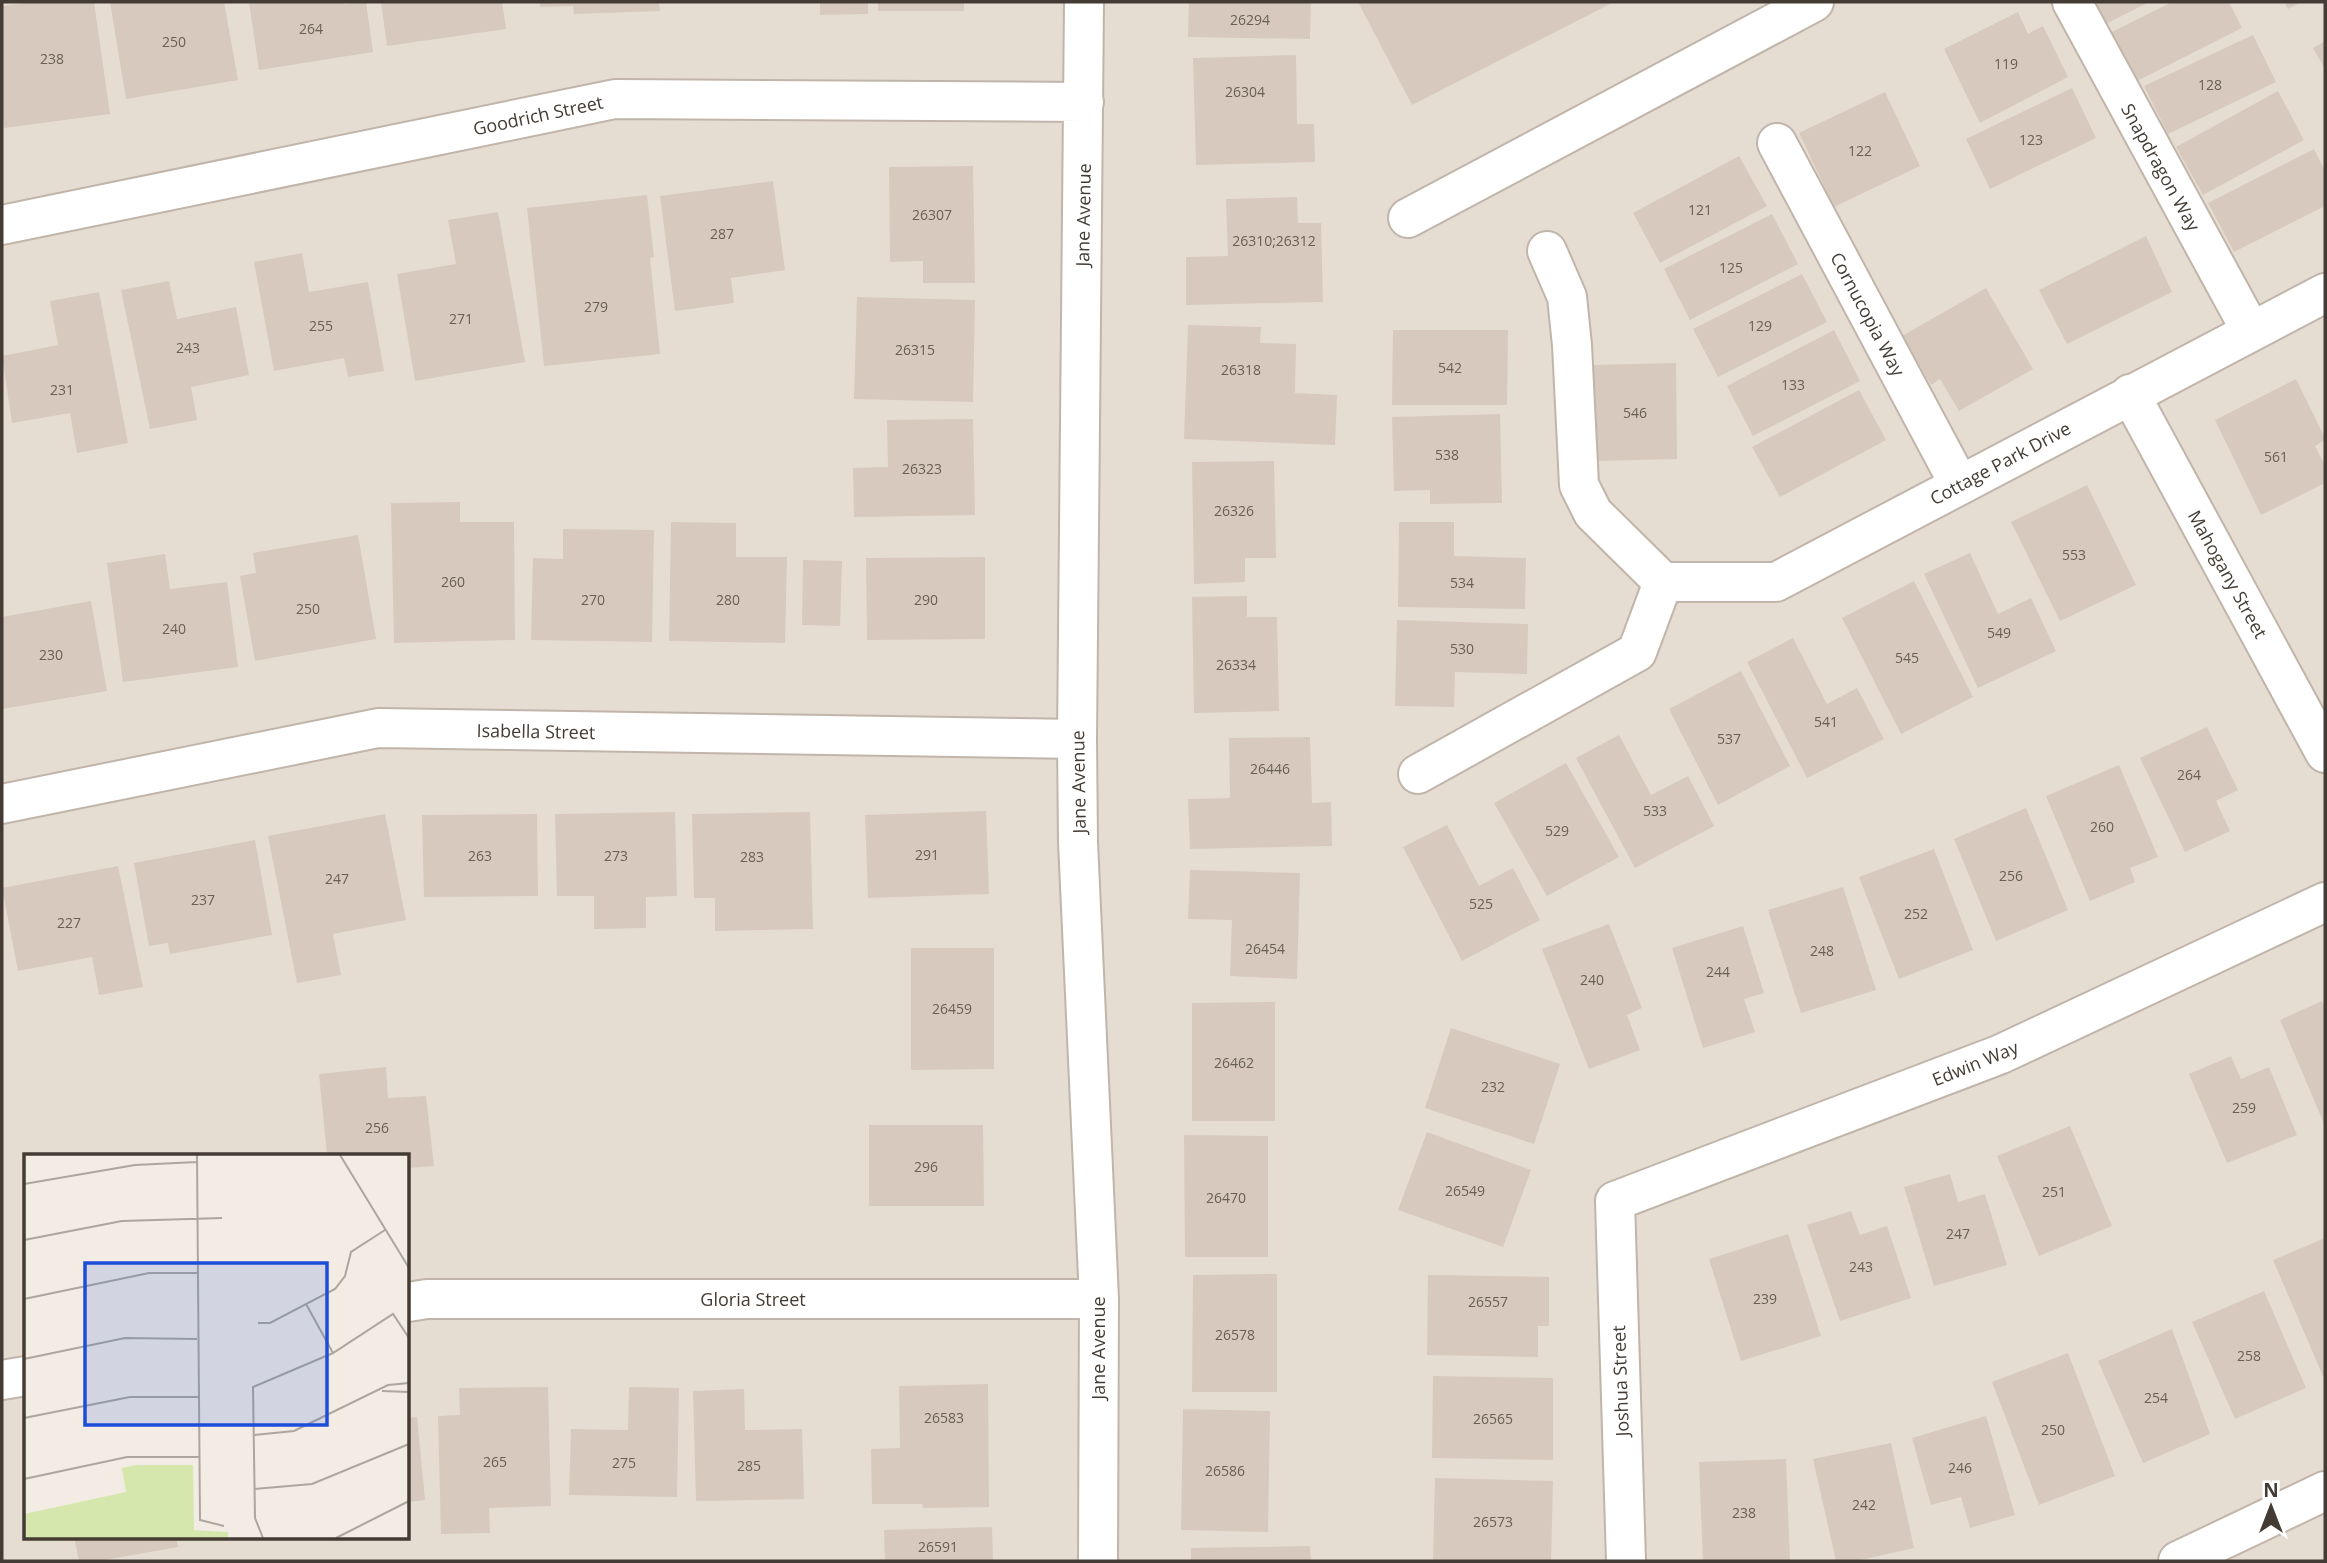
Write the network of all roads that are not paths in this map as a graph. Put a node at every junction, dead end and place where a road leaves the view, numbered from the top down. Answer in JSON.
{"nodes":[{"id":1,"x":1084,"y":2,"type":"edge"},
{"id":2,"x":1814,"y":2,"type":"edge"},
{"id":3,"x":2072,"y":2,"type":"edge"},
{"id":4,"x":1084,"y":102,"type":"junction"},
{"id":5,"x":1777,"y":143,"type":"dead end"},
{"id":6,"x":1408,"y":218,"type":"dead end"},
{"id":7,"x":2,"y":225,"type":"edge"},
{"id":8,"x":1547,"y":251,"type":"dead end"},
{"id":9,"x":2325,"y":293,"type":"edge"},
{"id":10,"x":2251,"y":331,"type":"junction"},
{"id":11,"x":2130,"y":394,"type":"junction"},
{"id":12,"x":1959,"y":484,"type":"junction"},
{"id":13,"x":1663,"y":582,"type":"junction"},
{"id":14,"x":1077,"y":739,"type":"junction"},
{"id":15,"x":2325,"y":753,"type":"edge"},
{"id":16,"x":1418,"y":775,"type":"dead end"},
{"id":17,"x":2,"y":804,"type":"edge"},
{"id":18,"x":2325,"y":902,"type":"edge"},
{"id":19,"x":1615,"y":1201,"type":"joint"},
{"id":20,"x":1099,"y":1298,"type":"junction"},
{"id":21,"x":410,"y":1302,"type":"edge"},
{"id":22,"x":24,"y":1376,"type":"edge"},
{"id":23,"x":2,"y":1380,"type":"edge"},
{"id":24,"x":2325,"y":1491,"type":"edge"},
{"id":25,"x":1098,"y":1561,"type":"edge"},
{"id":26,"x":1626,"y":1561,"type":"edge"},
{"id":27,"x":2178,"y":1561,"type":"edge"}],
"edges":[{"from":1,"to":4,"type":"street","name":"Jane Avenue"},
{"from":2,"to":6,"type":"street"},
{"from":3,"to":10,"type":"street","name":"Snapdragon Way"},
{"from":4,"to":7,"type":"street","name":"Goodrich Street"},
{"from":4,"to":14,"type":"street","name":"Jane Avenue"},
{"from":5,"to":12,"type":"street","name":"Cornucopia Way"},
{"from":8,"to":13,"type":"street"},
{"from":9,"to":10,"type":"street","name":"Cottage Park Drive"},
{"from":10,"to":11,"type":"street","name":"Cottage Park Drive"},
{"from":11,"to":12,"type":"street","name":"Cottage Park Drive"},
{"from":11,"to":15,"type":"street","name":"Mahogany Street"},
{"from":12,"to":13,"type":"street","name":"Cottage Park Drive"},
{"from":13,"to":16,"type":"street"},
{"from":14,"to":17,"type":"street","name":"Isabella Street"},
{"from":14,"to":20,"type":"street","name":"Jane Avenue"},
{"from":18,"to":19,"type":"street","name":"Edwin Way"},
{"from":19,"to":26,"type":"street","name":"Joshua Street"},
{"from":20,"to":21,"type":"street","name":"Gloria Street"},
{"from":20,"to":25,"type":"street","name":"Jane Avenue"},
{"from":22,"to":23,"type":"street"},
{"from":24,"to":27,"type":"street"}]}
